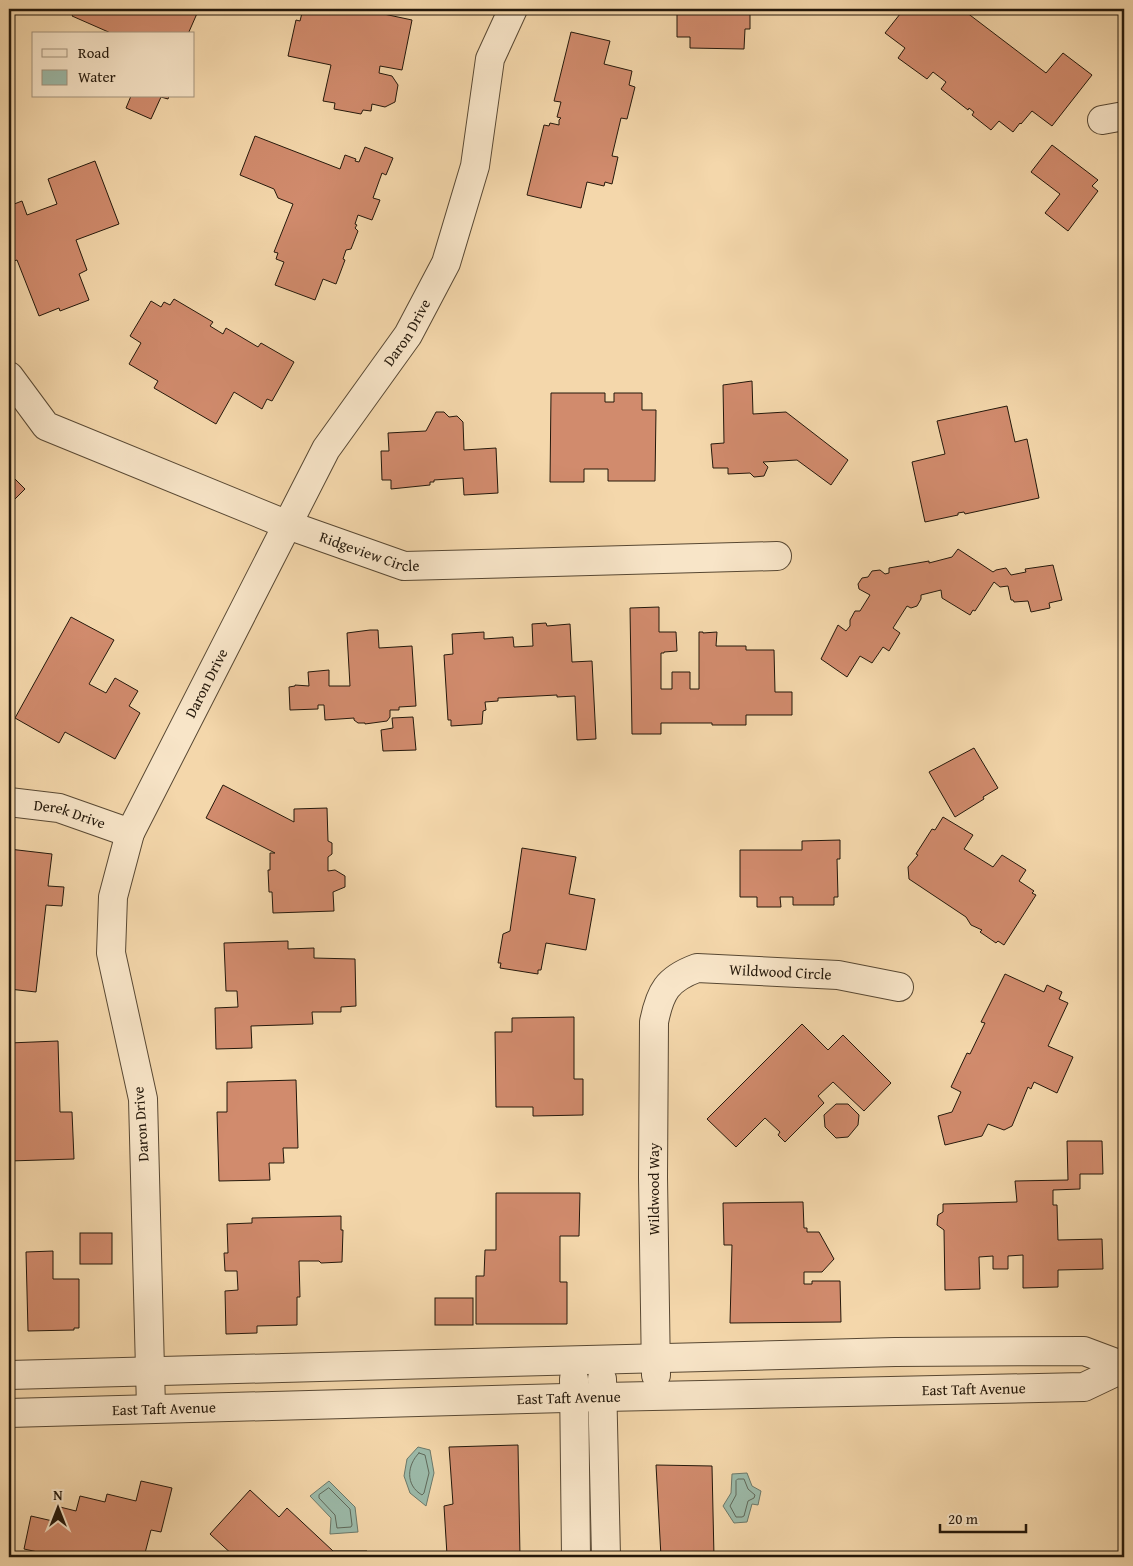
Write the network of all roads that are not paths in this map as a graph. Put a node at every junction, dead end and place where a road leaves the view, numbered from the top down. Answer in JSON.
{"nodes":[{"id":1,"x":513,"y":9,"type":"edge"},
{"id":2,"x":9,"y":376,"type":"edge"},
{"id":3,"x":288,"y":525,"type":"junction"},
{"id":4,"x":776,"y":556,"type":"dead end"},
{"id":5,"x":9,"y":802,"type":"edge"},
{"id":6,"x":130,"y":833,"type":"junction"},
{"id":7,"x":667,"y":986,"type":"joint"},
{"id":8,"x":899,"y":987,"type":"dead end"},
{"id":9,"x":656,"y":1358,"type":"junction"},
{"id":10,"x":574,"y":1360,"type":"junction"},
{"id":11,"x":602,"y":1360,"type":"junction"},
{"id":12,"x":1124,"y":1367,"type":"edge"},
{"id":13,"x":150,"y":1371,"type":"junction"},
{"id":14,"x":9,"y":1375,"type":"edge"},
{"id":15,"x":603,"y":1396,"type":"junction"},
{"id":16,"x":656,"y":1396,"type":"junction"},
{"id":17,"x":574,"y":1398,"type":"junction"},
{"id":18,"x":151,"y":1408,"type":"junction"},
{"id":19,"x":9,"y":1412,"type":"edge"},
{"id":20,"x":576,"y":1557,"type":"edge"},
{"id":21,"x":606,"y":1557,"type":"edge"}],
"edges":[{"from":1,"to":3,"type":"street","name":"Daron Drive"},
{"from":2,"to":3,"type":"street","name":"Ridgeview Circle"},
{"from":3,"to":4,"type":"street","name":"Ridgeview Circle"},
{"from":3,"to":6,"type":"street","name":"Daron Drive"},
{"from":5,"to":6,"type":"street","name":"Derek Drive"},
{"from":6,"to":13,"type":"street","name":"Daron Drive"},
{"from":7,"to":8,"type":"street","name":"Wildwood Circle"},
{"from":7,"to":9,"type":"street","name":"Wildwood Way"},
{"from":9,"to":11,"type":"street","name":"East Taft Avenue"},
{"from":9,"to":12,"type":"street","name":"East Taft Avenue"},
{"from":9,"to":16,"type":"street","name":"Wildwood Way"},
{"from":10,"to":11,"type":"street","name":"East Taft Avenue"},
{"from":10,"to":13,"type":"street","name":"East Taft Avenue"},
{"from":10,"to":17,"type":"street"},
{"from":11,"to":15,"type":"street"},
{"from":12,"to":16,"type":"street","name":"East Taft Avenue"},
{"from":13,"to":14,"type":"street","name":"East Taft Avenue"},
{"from":13,"to":18,"type":"street","name":"Daron Drive"},
{"from":15,"to":16,"type":"street","name":"East Taft Avenue"},
{"from":15,"to":17,"type":"street","name":"East Taft Avenue"},
{"from":15,"to":21,"type":"street"},
{"from":17,"to":18,"type":"street","name":"East Taft Avenue"},
{"from":17,"to":20,"type":"street"},
{"from":18,"to":19,"type":"street","name":"East Taft Avenue"}]}
